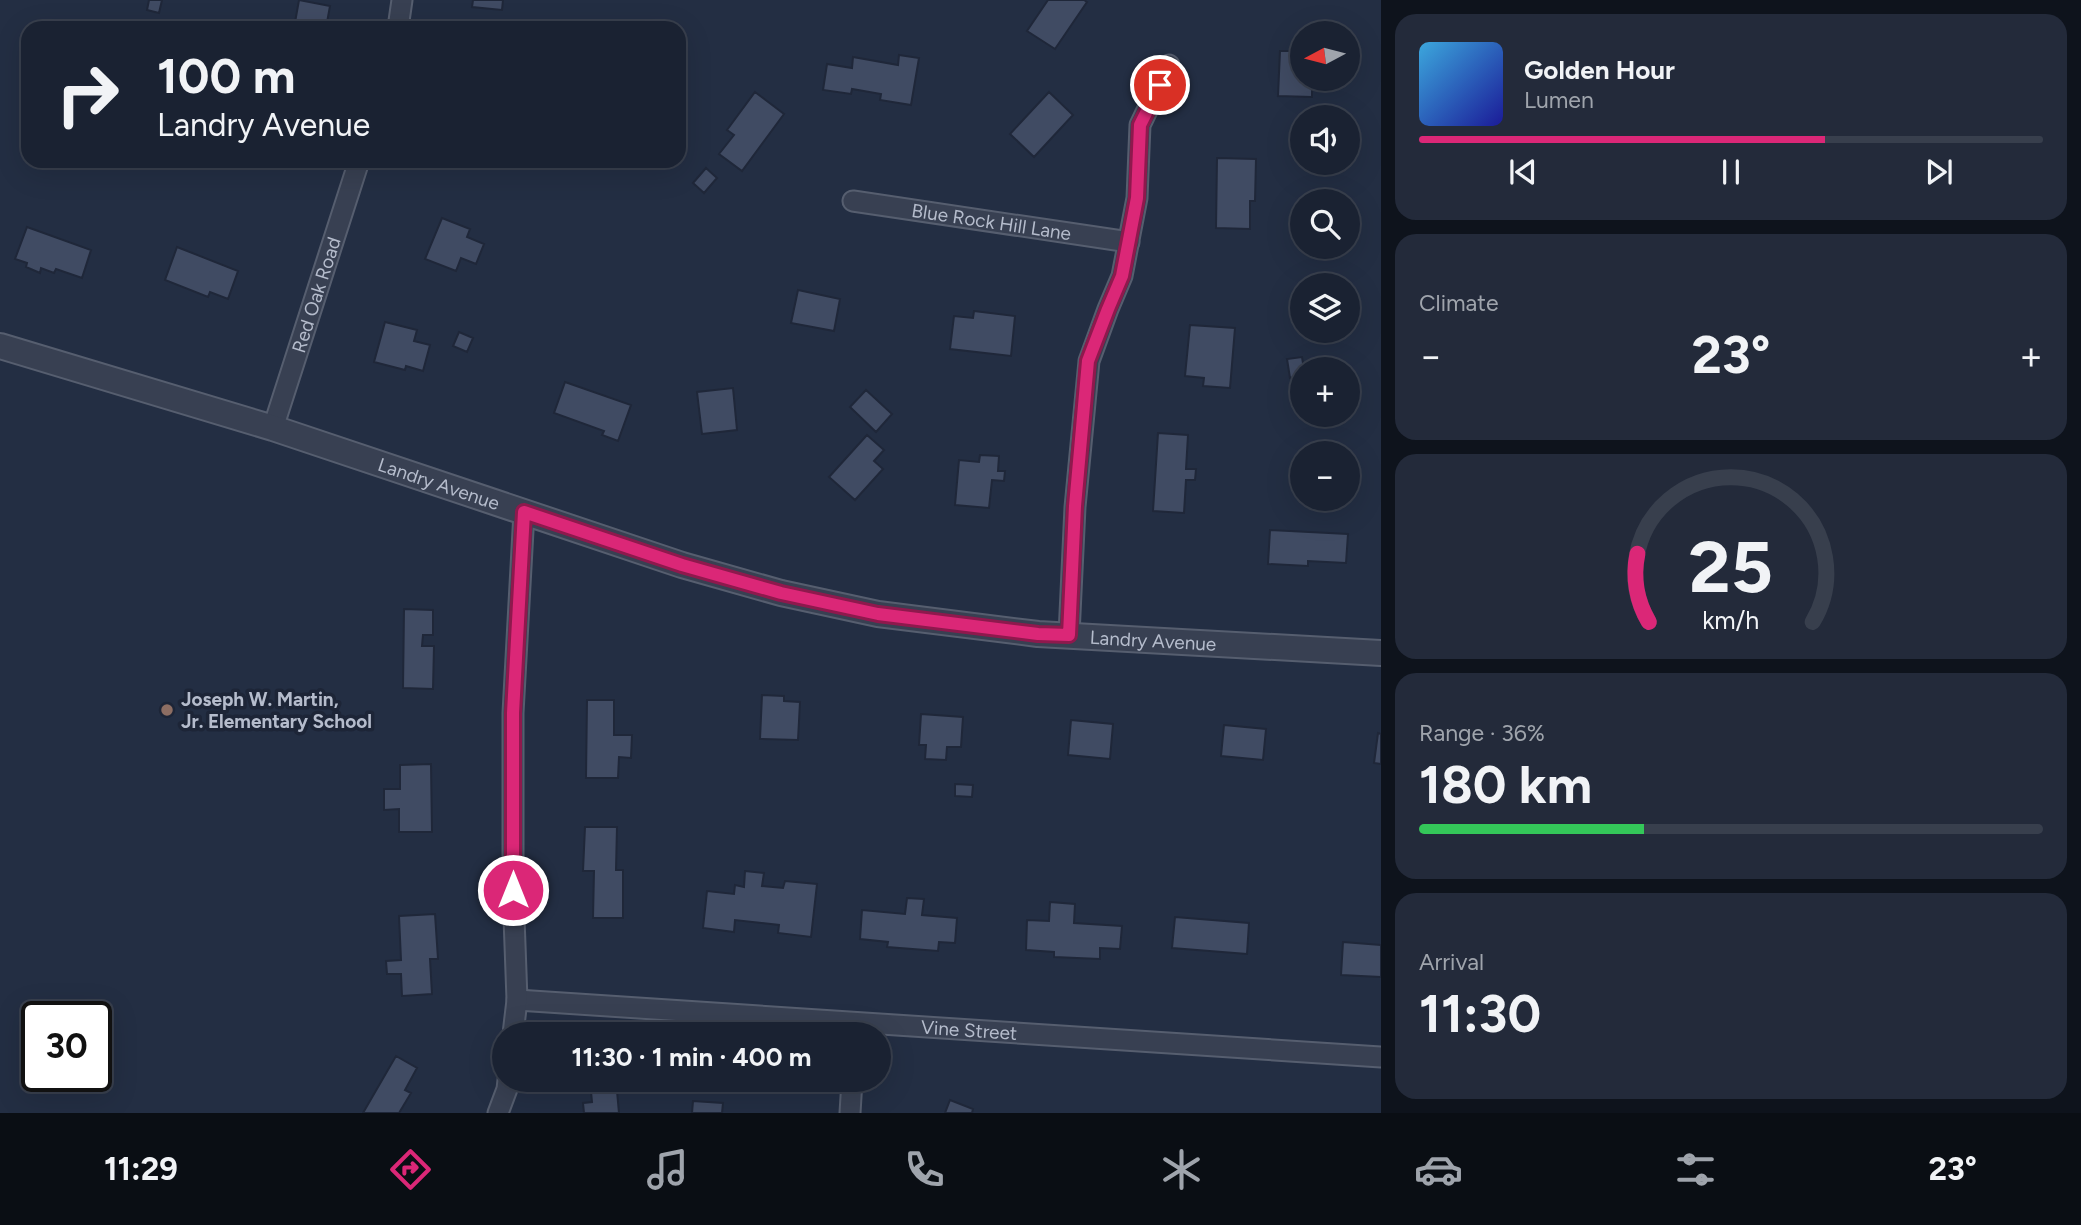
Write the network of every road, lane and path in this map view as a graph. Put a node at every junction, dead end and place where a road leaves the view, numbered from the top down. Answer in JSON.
{"nodes":[{"id":1,"x":402,"y":0,"type":"edge"},
{"id":2,"x":399,"y":21,"type":"edge"},
{"id":3,"x":1169,"y":65,"type":"dead end"},
{"id":4,"x":357,"y":168,"type":"edge"},
{"id":5,"x":853,"y":201,"type":"dead end"},
{"id":6,"x":1129,"y":242,"type":"junction"},
{"id":7,"x":0,"y":346,"type":"edge"},
{"id":8,"x":273,"y":428,"type":"junction"},
{"id":9,"x":524,"y":512,"type":"junction"},
{"id":10,"x":1069,"y":635,"type":"junction"},
{"id":11,"x":1381,"y":653,"type":"edge"},
{"id":12,"x":517,"y":1000,"type":"junction"},
{"id":13,"x":514,"y":1022,"type":"edge"},
{"id":14,"x":772,"y":1022,"type":"edge"},
{"id":15,"x":891,"y":1031,"type":"edge"},
{"id":16,"x":1381,"y":1057,"type":"edge"},
{"id":17,"x":506,"y":1092,"type":"edge"},
{"id":18,"x":851,"y":1092,"type":"edge"},
{"id":19,"x":498,"y":1113,"type":"edge"},
{"id":20,"x":850,"y":1113,"type":"edge"}],
"edges":[{"from":1,"to":2,"type":"street"},
{"from":3,"to":6,"type":"street"},
{"from":4,"to":8,"type":"street","name":"Red Oak Road"},
{"from":5,"to":6,"type":"street","name":"Blue Rock Hill Lane"},
{"from":6,"to":10,"type":"street"},
{"from":7,"to":8,"type":"street","name":"Landry Avenue"},
{"from":8,"to":9,"type":"street","name":"Landry Avenue"},
{"from":9,"to":10,"type":"street","name":"Landry Avenue"},
{"from":9,"to":12,"type":"street"},
{"from":10,"to":11,"type":"street","name":"Landry Avenue"},
{"from":12,"to":13,"type":"street"},
{"from":12,"to":14,"type":"street","name":"Vine Street"},
{"from":15,"to":16,"type":"street","name":"Vine Street"},
{"from":17,"to":19,"type":"street"},
{"from":18,"to":20,"type":"street"}]}
